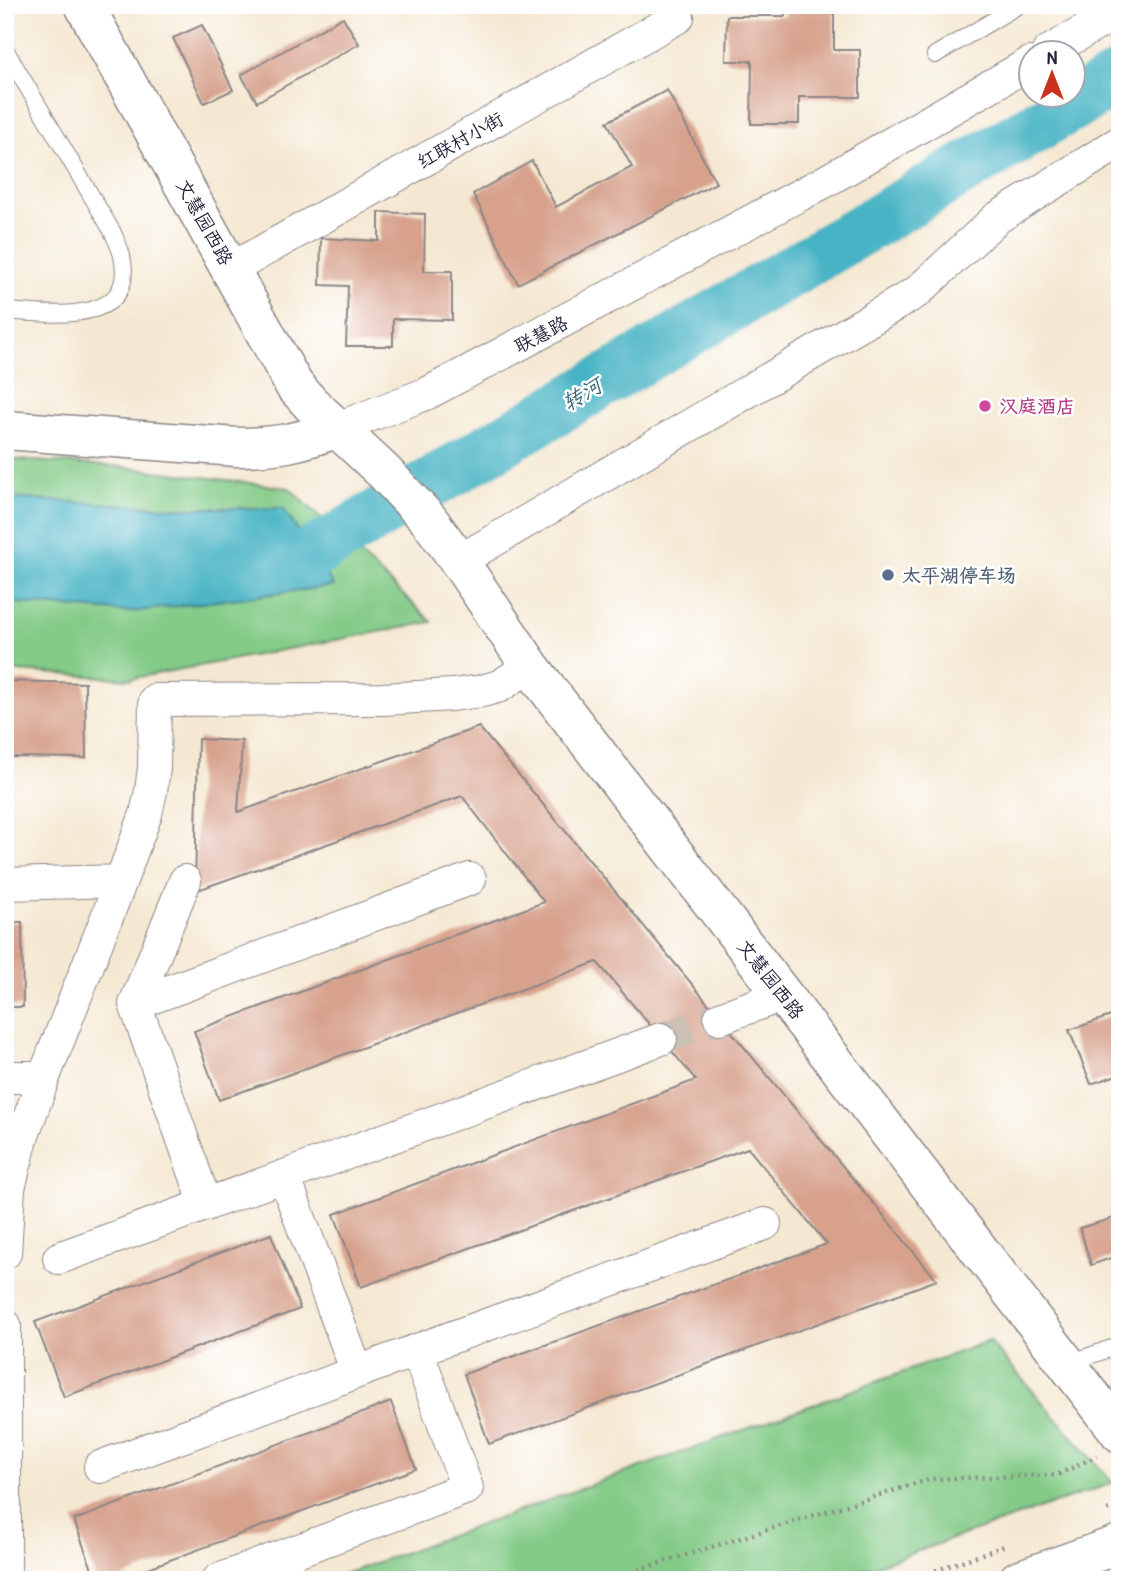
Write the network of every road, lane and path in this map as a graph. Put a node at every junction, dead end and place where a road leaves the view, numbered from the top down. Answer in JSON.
{"nodes":[{"id":1,"x":84,"y":5,"type":"edge"},
{"id":2,"x":671,"y":5,"type":"edge"},
{"id":3,"x":1018,"y":5,"type":"edge"},
{"id":4,"x":1120,"y":11,"type":"edge"},
{"id":5,"x":1073,"y":38,"type":"edge"},
{"id":6,"x":5,"y":49,"type":"edge"},
{"id":7,"x":935,"y":55,"type":"dead end"},
{"id":8,"x":1016,"y":72,"type":"edge"},
{"id":9,"x":1120,"y":142,"type":"edge"},
{"id":10,"x":231,"y":269,"type":"junction"},
{"id":11,"x":5,"y":311,"type":"edge"},
{"id":12,"x":338,"y":428,"type":"junction"},
{"id":13,"x":5,"y":430,"type":"edge"},
{"id":14,"x":459,"y":561,"type":"junction"},
{"id":15,"x":530,"y":666,"type":"junction"},
{"id":16,"x":470,"y":878,"type":"dead end"},
{"id":17,"x":121,"y":881,"type":"junction"},
{"id":18,"x":185,"y":881,"type":"dead end"},
{"id":19,"x":5,"y":884,"type":"edge"},
{"id":20,"x":783,"y":995,"type":"junction"},
{"id":21,"x":135,"y":1004,"type":"junction"},
{"id":22,"x":720,"y":1018,"type":"tunnel mouth"},
{"id":23,"x":661,"y":1039,"type":"tunnel mouth"},
{"id":24,"x":5,"y":1077,"type":"edge"},
{"id":25,"x":44,"y":1077,"type":"junction"},
{"id":26,"x":284,"y":1176,"type":"junction"},
{"id":27,"x":206,"y":1205,"type":"junction"},
{"id":28,"x":765,"y":1224,"type":"dead end"},
{"id":29,"x":5,"y":1253,"type":"edge"},
{"id":30,"x":59,"y":1258,"type":"dead end"},
{"id":31,"x":5,"y":1325,"type":"edge"},
{"id":32,"x":1120,"y":1345,"type":"edge"},
{"id":33,"x":417,"y":1350,"type":"junction"},
{"id":34,"x":1067,"y":1364,"type":"junction"},
{"id":35,"x":357,"y":1372,"type":"junction"},
{"id":36,"x":6,"y":1410,"type":"edge"},
{"id":37,"x":1114,"y":1442,"type":"edge"},
{"id":38,"x":100,"y":1468,"type":"dead end"},
{"id":39,"x":1120,"y":1544,"type":"edge"},
{"id":40,"x":5,"y":1580,"type":"edge"},
{"id":41,"x":218,"y":1580,"type":"edge"},
{"id":42,"x":606,"y":1580,"type":"edge"},
{"id":43,"x":1018,"y":1580,"type":"edge"}],
"edges":[{"from":1,"to":10,"type":"street","name":"文慧园西路"},
{"from":2,"to":10,"type":"street","name":"红联村小街"},
{"from":3,"to":7,"type":"lane"},
{"from":4,"to":5,"type":"street"},
{"from":6,"to":11,"type":"lane"},
{"from":8,"to":12,"type":"street","name":"联慧路"},
{"from":9,"to":14,"type":"street"},
{"from":10,"to":12,"type":"street","name":"文慧园西路"},
{"from":12,"to":13,"type":"street","name":"联慧路"},
{"from":12,"to":14,"type":"street","name":"文慧园西路"},
{"from":14,"to":15,"type":"street","name":"文慧园西路"},
{"from":15,"to":17,"type":"street"},
{"from":15,"to":20,"type":"street","name":"文慧园西路"},
{"from":16,"to":21,"type":"street"},
{"from":17,"to":19,"type":"street"},
{"from":17,"to":25,"type":"street"},
{"from":18,"to":21,"type":"street"},
{"from":20,"to":22,"type":"street"},
{"from":20,"to":34,"type":"street","name":"文慧园西路"},
{"from":21,"to":27,"type":"street"},
{"from":23,"to":26,"type":"street"},
{"from":24,"to":25,"type":"street"},
{"from":25,"to":29,"type":"street"},
{"from":26,"to":27,"type":"street"},
{"from":26,"to":35,"type":"street"},
{"from":27,"to":30,"type":"street"},
{"from":28,"to":33,"type":"street"},
{"from":31,"to":36,"type":"street"},
{"from":32,"to":34,"type":"lane"},
{"from":33,"to":35,"type":"street"},
{"from":33,"to":41,"type":"street"},
{"from":34,"to":37,"type":"street","name":"文慧园西路"},
{"from":35,"to":38,"type":"street"},
{"from":36,"to":40,"type":"street"},
{"from":37,"to":42,"type":"path"},
{"from":39,"to":43,"type":"street"}]}
